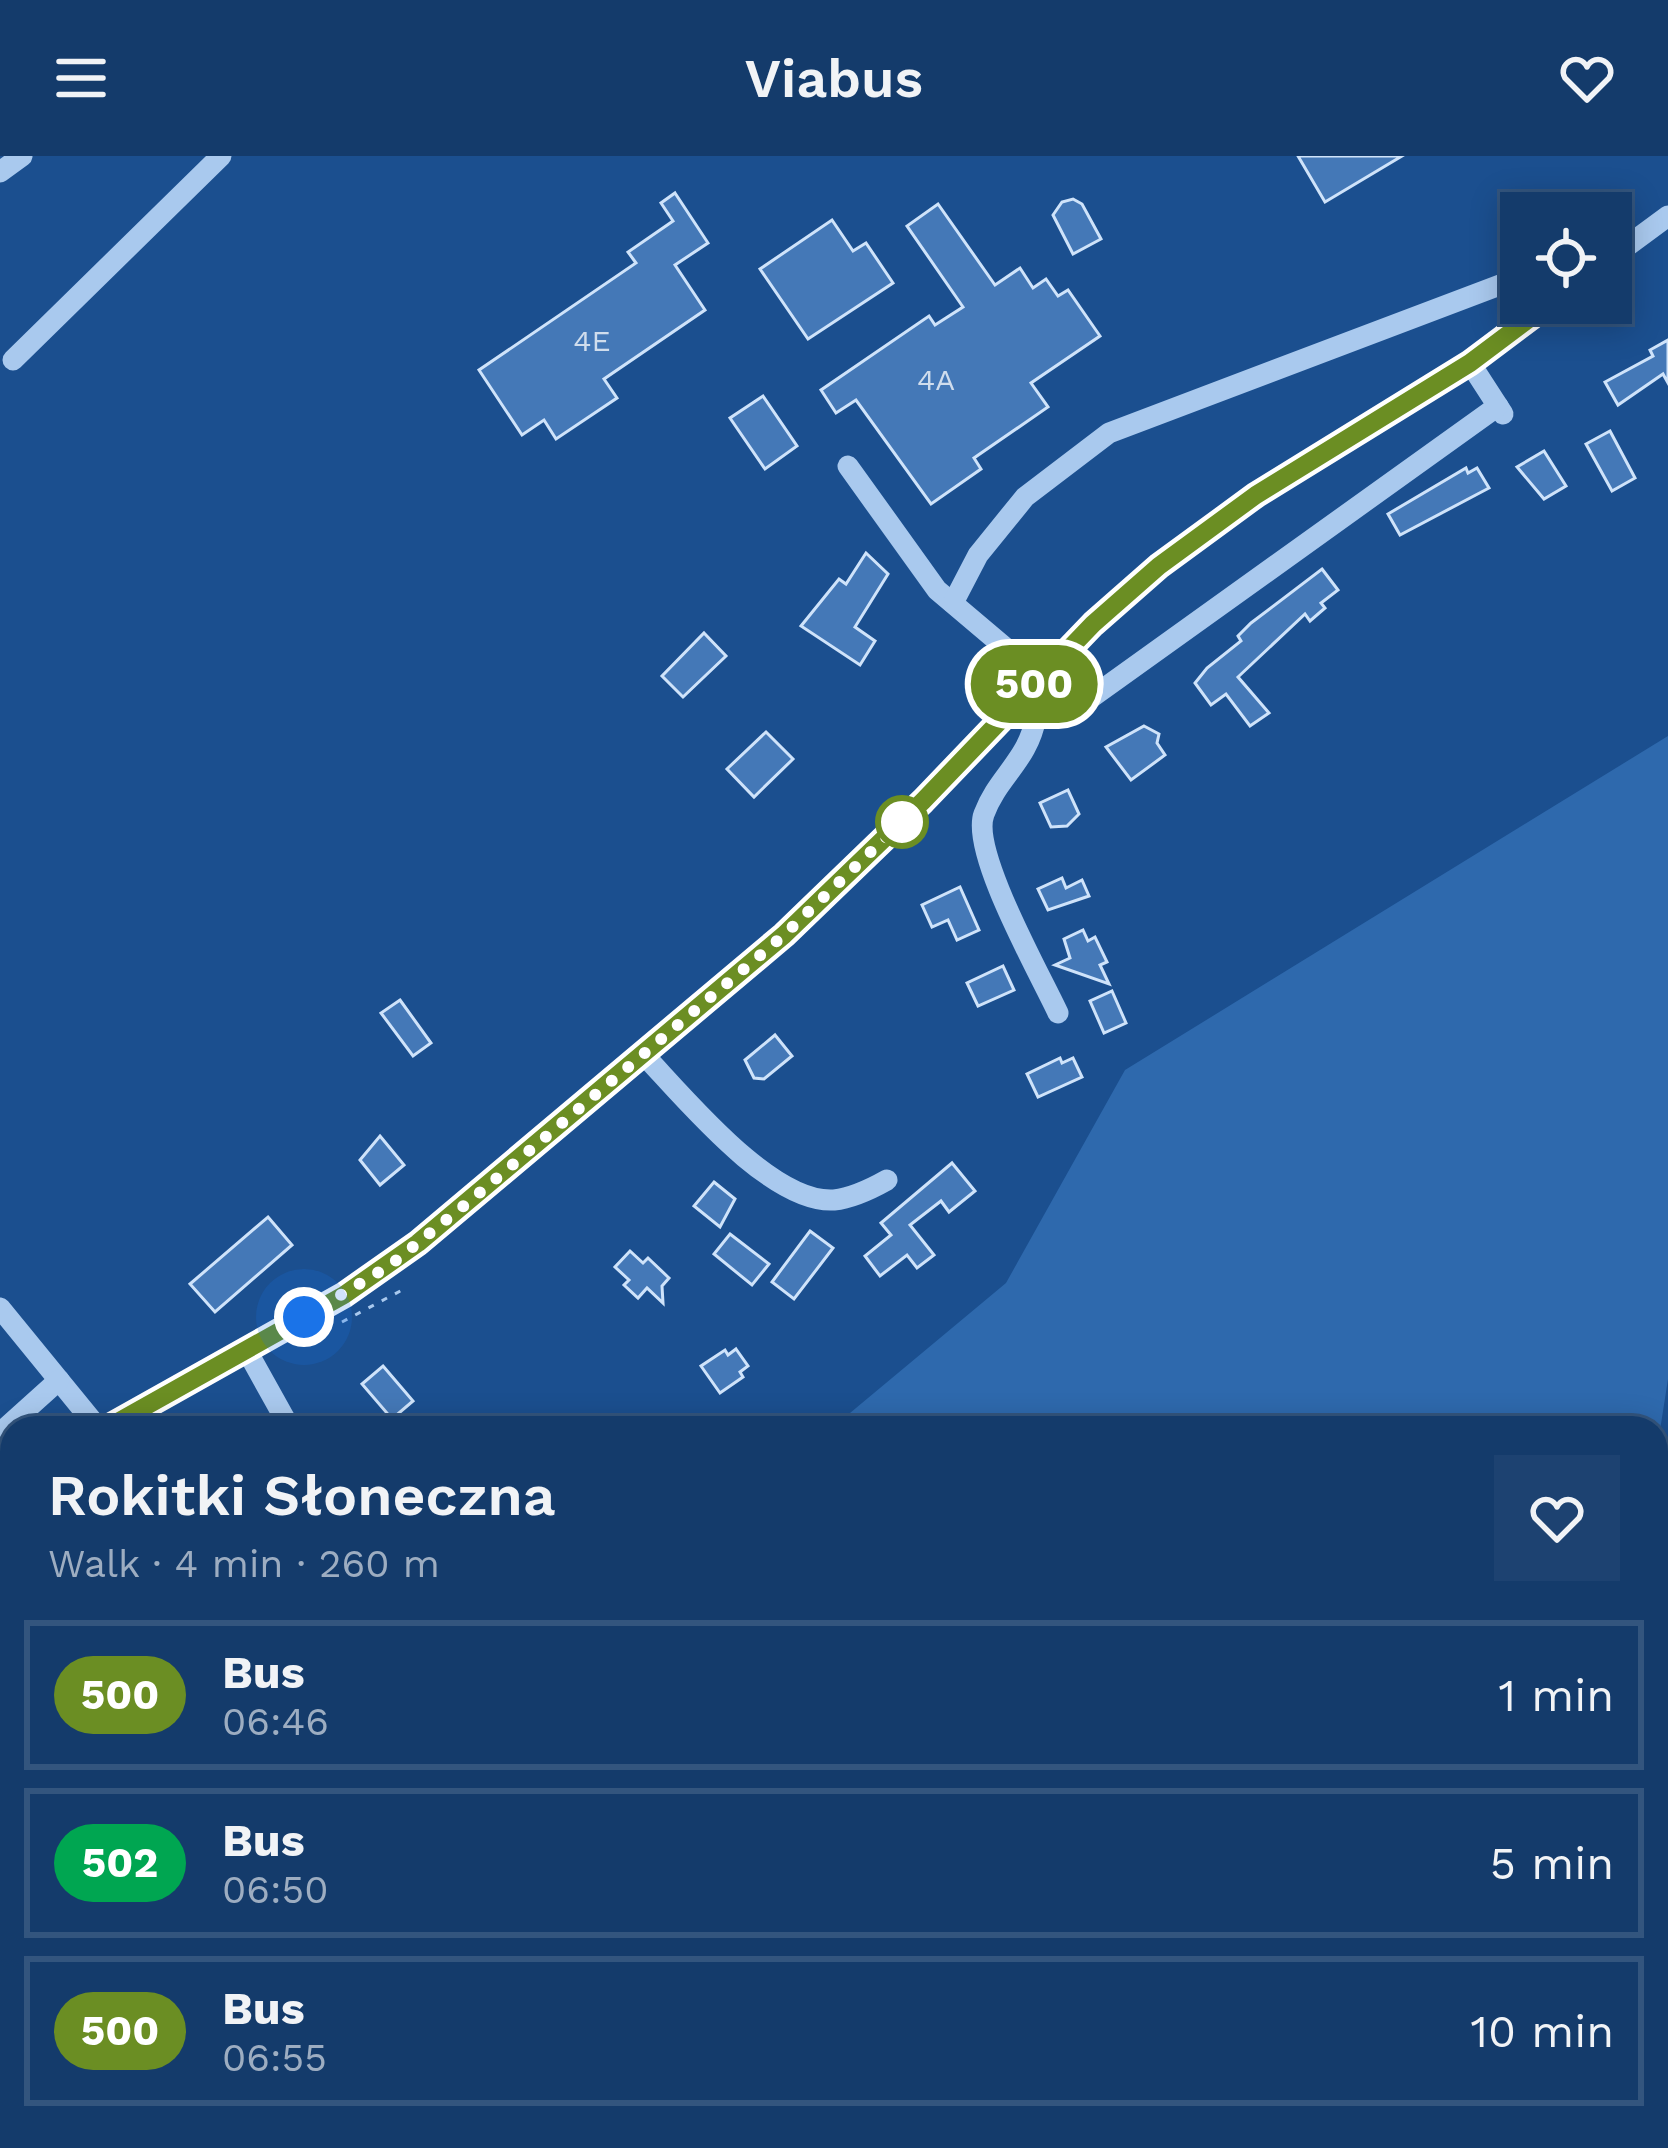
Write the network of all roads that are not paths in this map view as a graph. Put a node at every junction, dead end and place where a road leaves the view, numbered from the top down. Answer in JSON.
{"nodes":[{"id":1,"x":22,"y":156,"type":"edge"},
{"id":2,"x":220,"y":156,"type":"edge"},
{"id":3,"x":0,"y":172,"type":"edge"},
{"id":4,"x":1668,"y":216,"type":"edge"},
{"id":5,"x":1632,"y":243,"type":"edge"},
{"id":6,"x":1500,"y":285,"type":"edge"},
{"id":7,"x":1522,"y":324,"type":"edge"},
{"id":8,"x":13,"y":360,"type":"dead end"},
{"id":9,"x":1470,"y":363,"type":"junction"},
{"id":10,"x":848,"y":466,"type":"dead end"},
{"id":11,"x":952,"y":603,"type":"junction"},
{"id":12,"x":1040,"y":677,"type":"junction"},
{"id":13,"x":1019,"y":700,"type":"junction"},
{"id":14,"x":1036,"y":717,"type":"junction"},
{"id":15,"x":1058,"y":1013,"type":"dead end"},
{"id":16,"x":644,"y":1055,"type":"junction"},
{"id":17,"x":887,"y":1180,"type":"dead end"},
{"id":18,"x":0,"y":1308,"type":"edge"},
{"id":19,"x":246,"y":1348,"type":"junction"},
{"id":20,"x":59,"y":1380,"type":"junction"},
{"id":21,"x":19,"y":1416,"type":"edge"},
{"id":22,"x":88,"y":1416,"type":"edge"},
{"id":23,"x":128,"y":1416,"type":"edge"},
{"id":24,"x":283,"y":1416,"type":"edge"}],
"edges":[{"from":1,"to":3,"type":"street"},
{"from":2,"to":8,"type":"street"},
{"from":4,"to":5,"type":"street"},
{"from":6,"to":11,"type":"street"},
{"from":7,"to":9,"type":"street"},
{"from":9,"to":12,"type":"street"},
{"from":9,"to":14,"type":"street"},
{"from":10,"to":11,"type":"street"},
{"from":11,"to":12,"type":"street"},
{"from":12,"to":13,"type":"street"},
{"from":13,"to":14,"type":"street"},
{"from":13,"to":16,"type":"street"},
{"from":14,"to":15,"type":"street"},
{"from":16,"to":17,"type":"street"},
{"from":16,"to":19,"type":"street"},
{"from":18,"to":20,"type":"street"},
{"from":19,"to":23,"type":"street"},
{"from":19,"to":24,"type":"street"},
{"from":20,"to":21,"type":"street"},
{"from":20,"to":22,"type":"street"}]}
